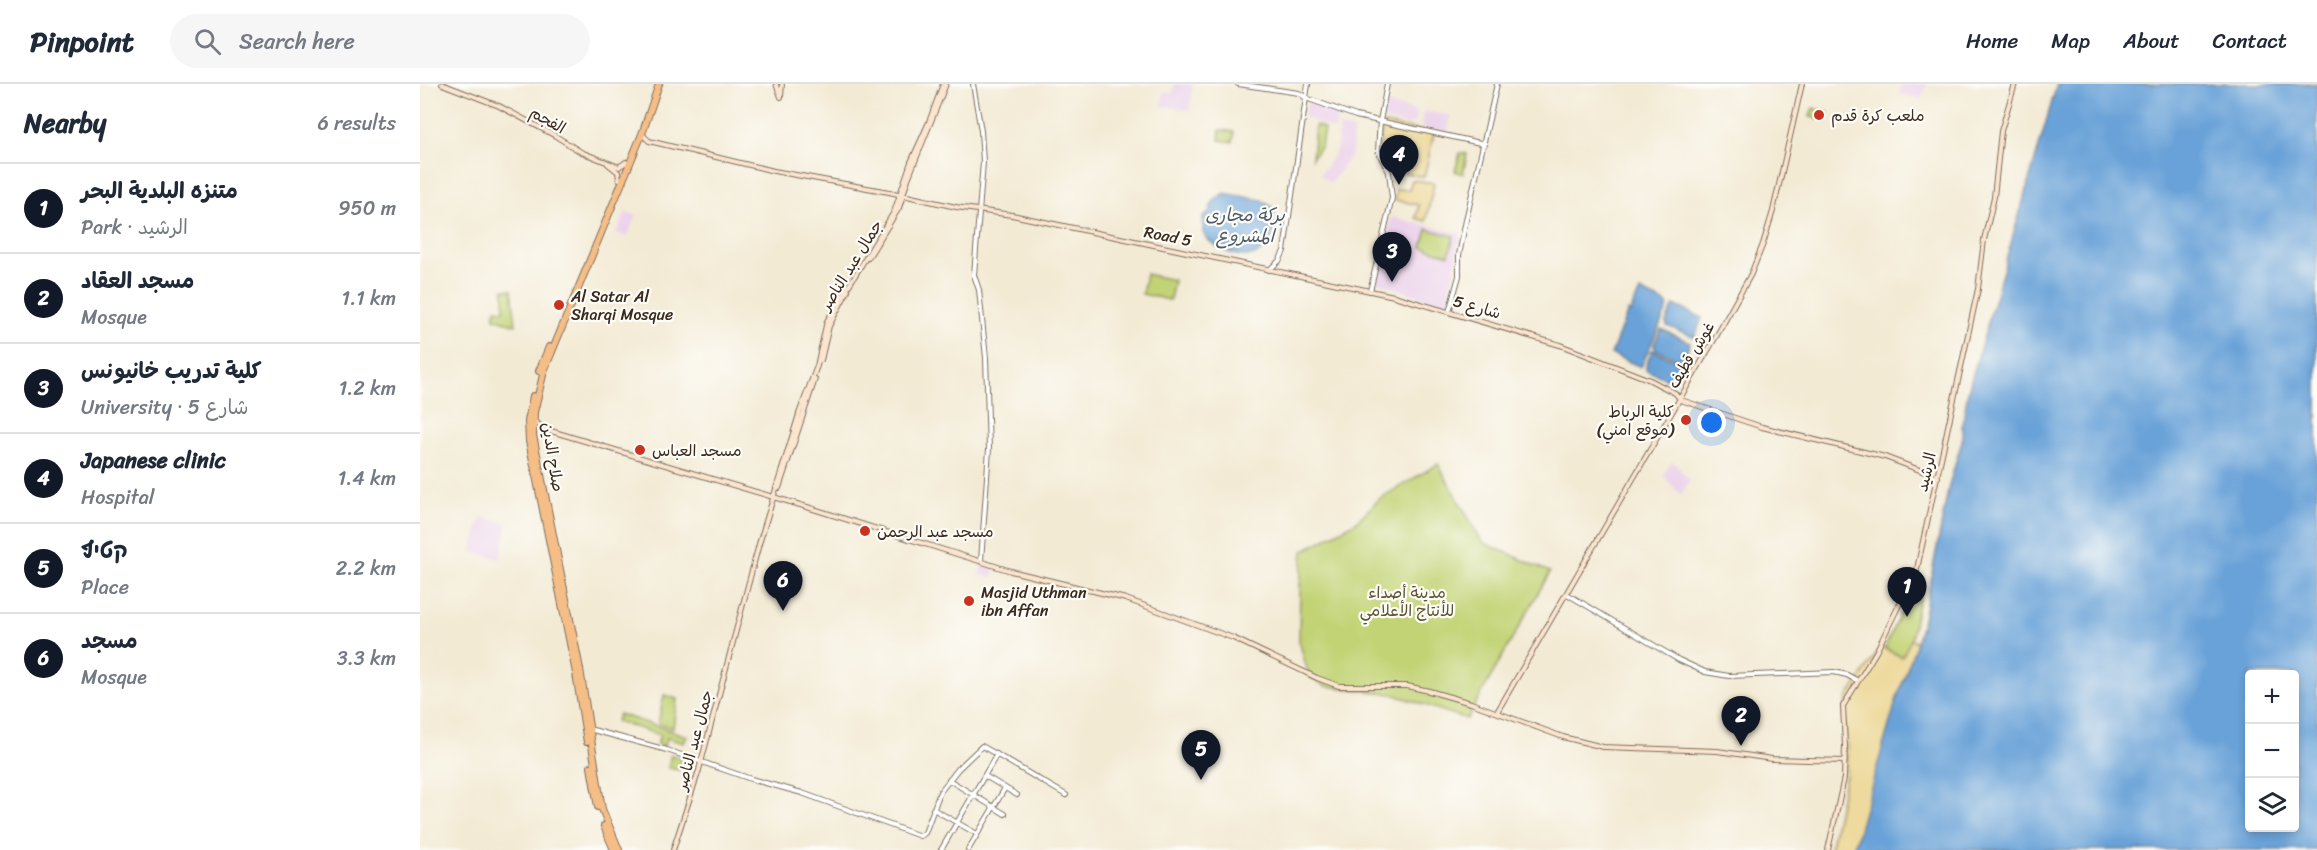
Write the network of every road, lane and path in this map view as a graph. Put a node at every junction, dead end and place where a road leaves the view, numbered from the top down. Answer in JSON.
{"nodes":[{"id":1,"x":442,"y":84,"type":"edge"},
{"id":2,"x":776,"y":84,"type":"edge"},
{"id":3,"x":782,"y":84,"type":"edge"},
{"id":4,"x":945,"y":84,"type":"edge"},
{"id":5,"x":973,"y":84,"type":"edge"},
{"id":6,"x":1238,"y":84,"type":"edge"},
{"id":7,"x":1308,"y":84,"type":"edge"},
{"id":8,"x":1387,"y":84,"type":"edge"},
{"id":9,"x":1497,"y":84,"type":"edge"},
{"id":10,"x":1802,"y":84,"type":"edge"},
{"id":11,"x":2015,"y":84,"type":"edge"},
{"id":12,"x":657,"y":86,"type":"edge"},
{"id":13,"x":1306,"y":98,"type":"junction"},
{"id":14,"x":651,"y":100,"type":"junction"},
{"id":15,"x":1380,"y":121,"type":"junction"},
{"id":16,"x":642,"y":134,"type":"junction"},
{"id":17,"x":655,"y":142,"type":"junction"},
{"id":18,"x":637,"y":144,"type":"junction"},
{"id":19,"x":1485,"y":144,"type":"junction"},
{"id":20,"x":626,"y":162,"type":"junction"},
{"id":21,"x":608,"y":164,"type":"junction"},
{"id":22,"x":619,"y":179,"type":"junction"},
{"id":23,"x":903,"y":195,"type":"junction"},
{"id":24,"x":979,"y":210,"type":"junction"},
{"id":25,"x":595,"y":243,"type":"junction"},
{"id":26,"x":1269,"y":270,"type":"junction"},
{"id":27,"x":1370,"y":291,"type":"junction"},
{"id":28,"x":1449,"y":312,"type":"junction"},
{"id":29,"x":542,"y":370,"type":"junction"},
{"id":30,"x":1680,"y":397,"type":"junction"},
{"id":31,"x":533,"y":418,"type":"junction"},
{"id":32,"x":551,"y":430,"type":"junction"},
{"id":33,"x":533,"y":435,"type":"junction"},
{"id":34,"x":1938,"y":477,"type":"junction"},
{"id":35,"x":775,"y":497,"type":"junction"},
{"id":36,"x":981,"y":561,"type":"junction"},
{"id":37,"x":1567,"y":594,"type":"junction"},
{"id":38,"x":562,"y":595,"type":"junction"},
{"id":39,"x":576,"y":662,"type":"junction"},
{"id":40,"x":1858,"y":681,"type":"junction"},
{"id":41,"x":1497,"y":712,"type":"junction"},
{"id":42,"x":589,"y":729,"type":"junction"},
{"id":43,"x":997,"y":754,"type":"junction"},
{"id":44,"x":1845,"y":761,"type":"junction"},
{"id":45,"x":701,"y":763,"type":"junction"},
{"id":46,"x":985,"y":776,"type":"junction"},
{"id":47,"x":949,"y":780,"type":"junction"},
{"id":48,"x":1005,"y":788,"type":"junction"},
{"id":49,"x":1017,"y":795,"type":"dead end"},
{"id":50,"x":1066,"y":795,"type":"dead end"},
{"id":51,"x":973,"y":796,"type":"junction"},
{"id":52,"x":993,"y":807,"type":"junction"},
{"id":53,"x":933,"y":809,"type":"junction"},
{"id":54,"x":600,"y":810,"type":"junction"},
{"id":55,"x":1005,"y":814,"type":"dead end"},
{"id":56,"x":957,"y":822,"type":"junction"},
{"id":57,"x":977,"y":834,"type":"junction"},
{"id":58,"x":614,"y":850,"type":"edge"},
{"id":59,"x":619,"y":850,"type":"edge"},
{"id":60,"x":673,"y":850,"type":"edge"},
{"id":61,"x":941,"y":850,"type":"edge"},
{"id":62,"x":968,"y":850,"type":"edge"},
{"id":63,"x":1828,"y":850,"type":"edge"}],
"edges":[{"from":1,"to":21,"type":"main road","name":"الفجم"},
{"from":2,"to":3,"type":"main road"},
{"from":4,"to":23,"type":"main road","name":"جمال عبد الناصر"},
{"from":5,"to":24,"type":"street"},
{"from":6,"to":13,"type":"street"},
{"from":7,"to":13,"type":"street"},
{"from":8,"to":15,"type":"street"},
{"from":9,"to":19,"type":"street"},
{"from":10,"to":30,"type":"main road","name":"غوش قطيف"},
{"from":11,"to":34,"type":"main road","name":"الرشيد"},
{"from":12,"to":14,"type":"highway","name":"صلاح الدين"},
{"from":13,"to":15,"type":"street"},
{"from":13,"to":26,"type":"street"},
{"from":14,"to":16,"type":"highway","name":"صلاح الدين"},
{"from":14,"to":20,"type":"highway","name":"صلاح الدين"},
{"from":15,"to":19,"type":"street"},
{"from":15,"to":27,"type":"street"},
{"from":16,"to":17,"type":"main road"},
{"from":16,"to":18,"type":"highway","name":"صلاح الدين"},
{"from":17,"to":18,"type":"main road"},
{"from":17,"to":23,"type":"main road","name":"Road 5"},
{"from":18,"to":25,"type":"highway","name":"صلاح الدين"},
{"from":19,"to":28,"type":"street"},
{"from":20,"to":21,"type":"main road"},
{"from":20,"to":22,"type":"highway","name":"صلاح الدين"},
{"from":21,"to":22,"type":"main road"},
{"from":22,"to":25,"type":"highway","name":"صلاح الدين"},
{"from":23,"to":24,"type":"main road","name":"Road 5"},
{"from":23,"to":35,"type":"main road","name":"جمال عبد الناصر"},
{"from":24,"to":26,"type":"main road","name":"Road 5"},
{"from":24,"to":36,"type":"street"},
{"from":25,"to":29,"type":"highway","name":"صلاح الدين"},
{"from":26,"to":27,"type":"main road","name":"Road 5"},
{"from":27,"to":28,"type":"main road","name":"شارع 5"},
{"from":28,"to":30,"type":"main road","name":"شارع 5"},
{"from":29,"to":31,"type":"highway","name":"صلاح الدين"},
{"from":29,"to":38,"type":"highway","name":"صلاح الدين"},
{"from":30,"to":34,"type":"main road"},
{"from":30,"to":37,"type":"main road","name":"غوش قطيف"},
{"from":31,"to":32,"type":"main road"},
{"from":31,"to":33,"type":"highway","name":"صلاح الدين"},
{"from":32,"to":33,"type":"main road"},
{"from":32,"to":35,"type":"main road"},
{"from":33,"to":38,"type":"highway","name":"صلاح الدين"},
{"from":34,"to":40,"type":"main road","name":"الرشيد"},
{"from":35,"to":36,"type":"main road"},
{"from":35,"to":45,"type":"main road","name":"جمال عبد الناصر"},
{"from":36,"to":41,"type":"main road"},
{"from":37,"to":40,"type":"street"},
{"from":37,"to":41,"type":"main road","name":"غوش قطيف"},
{"from":38,"to":39,"type":"highway","name":"صلاح الدين"},
{"from":39,"to":42,"type":"highway","name":"صلاح الدين"},
{"from":39,"to":54,"type":"highway","name":"صلاح الدين"},
{"from":40,"to":44,"type":"main road","name":"الرشيد"},
{"from":41,"to":44,"type":"main road"},
{"from":42,"to":45,"type":"street"},
{"from":42,"to":54,"type":"highway","name":"صلاح الدين"},
{"from":43,"to":46,"type":"street"},
{"from":43,"to":47,"type":"street"},
{"from":43,"to":50,"type":"street"},
{"from":44,"to":63,"type":"main road","name":"الرشيد"},
{"from":45,"to":53,"type":"street"},
{"from":45,"to":60,"type":"main road","name":"جمال عبد الناصر"},
{"from":46,"to":48,"type":"street"},
{"from":46,"to":51,"type":"street"},
{"from":47,"to":51,"type":"street"},
{"from":47,"to":53,"type":"street"},
{"from":48,"to":49,"type":"street"},
{"from":48,"to":52,"type":"street"},
{"from":51,"to":52,"type":"street"},
{"from":51,"to":56,"type":"street"},
{"from":52,"to":55,"type":"street"},
{"from":52,"to":57,"type":"street"},
{"from":53,"to":56,"type":"street"},
{"from":54,"to":58,"type":"highway","name":"صلاح الدين"},
{"from":54,"to":59,"type":"highway","name":"صلاح الدين"},
{"from":56,"to":57,"type":"street"},
{"from":56,"to":61,"type":"street"},
{"from":57,"to":62,"type":"street"}]}
